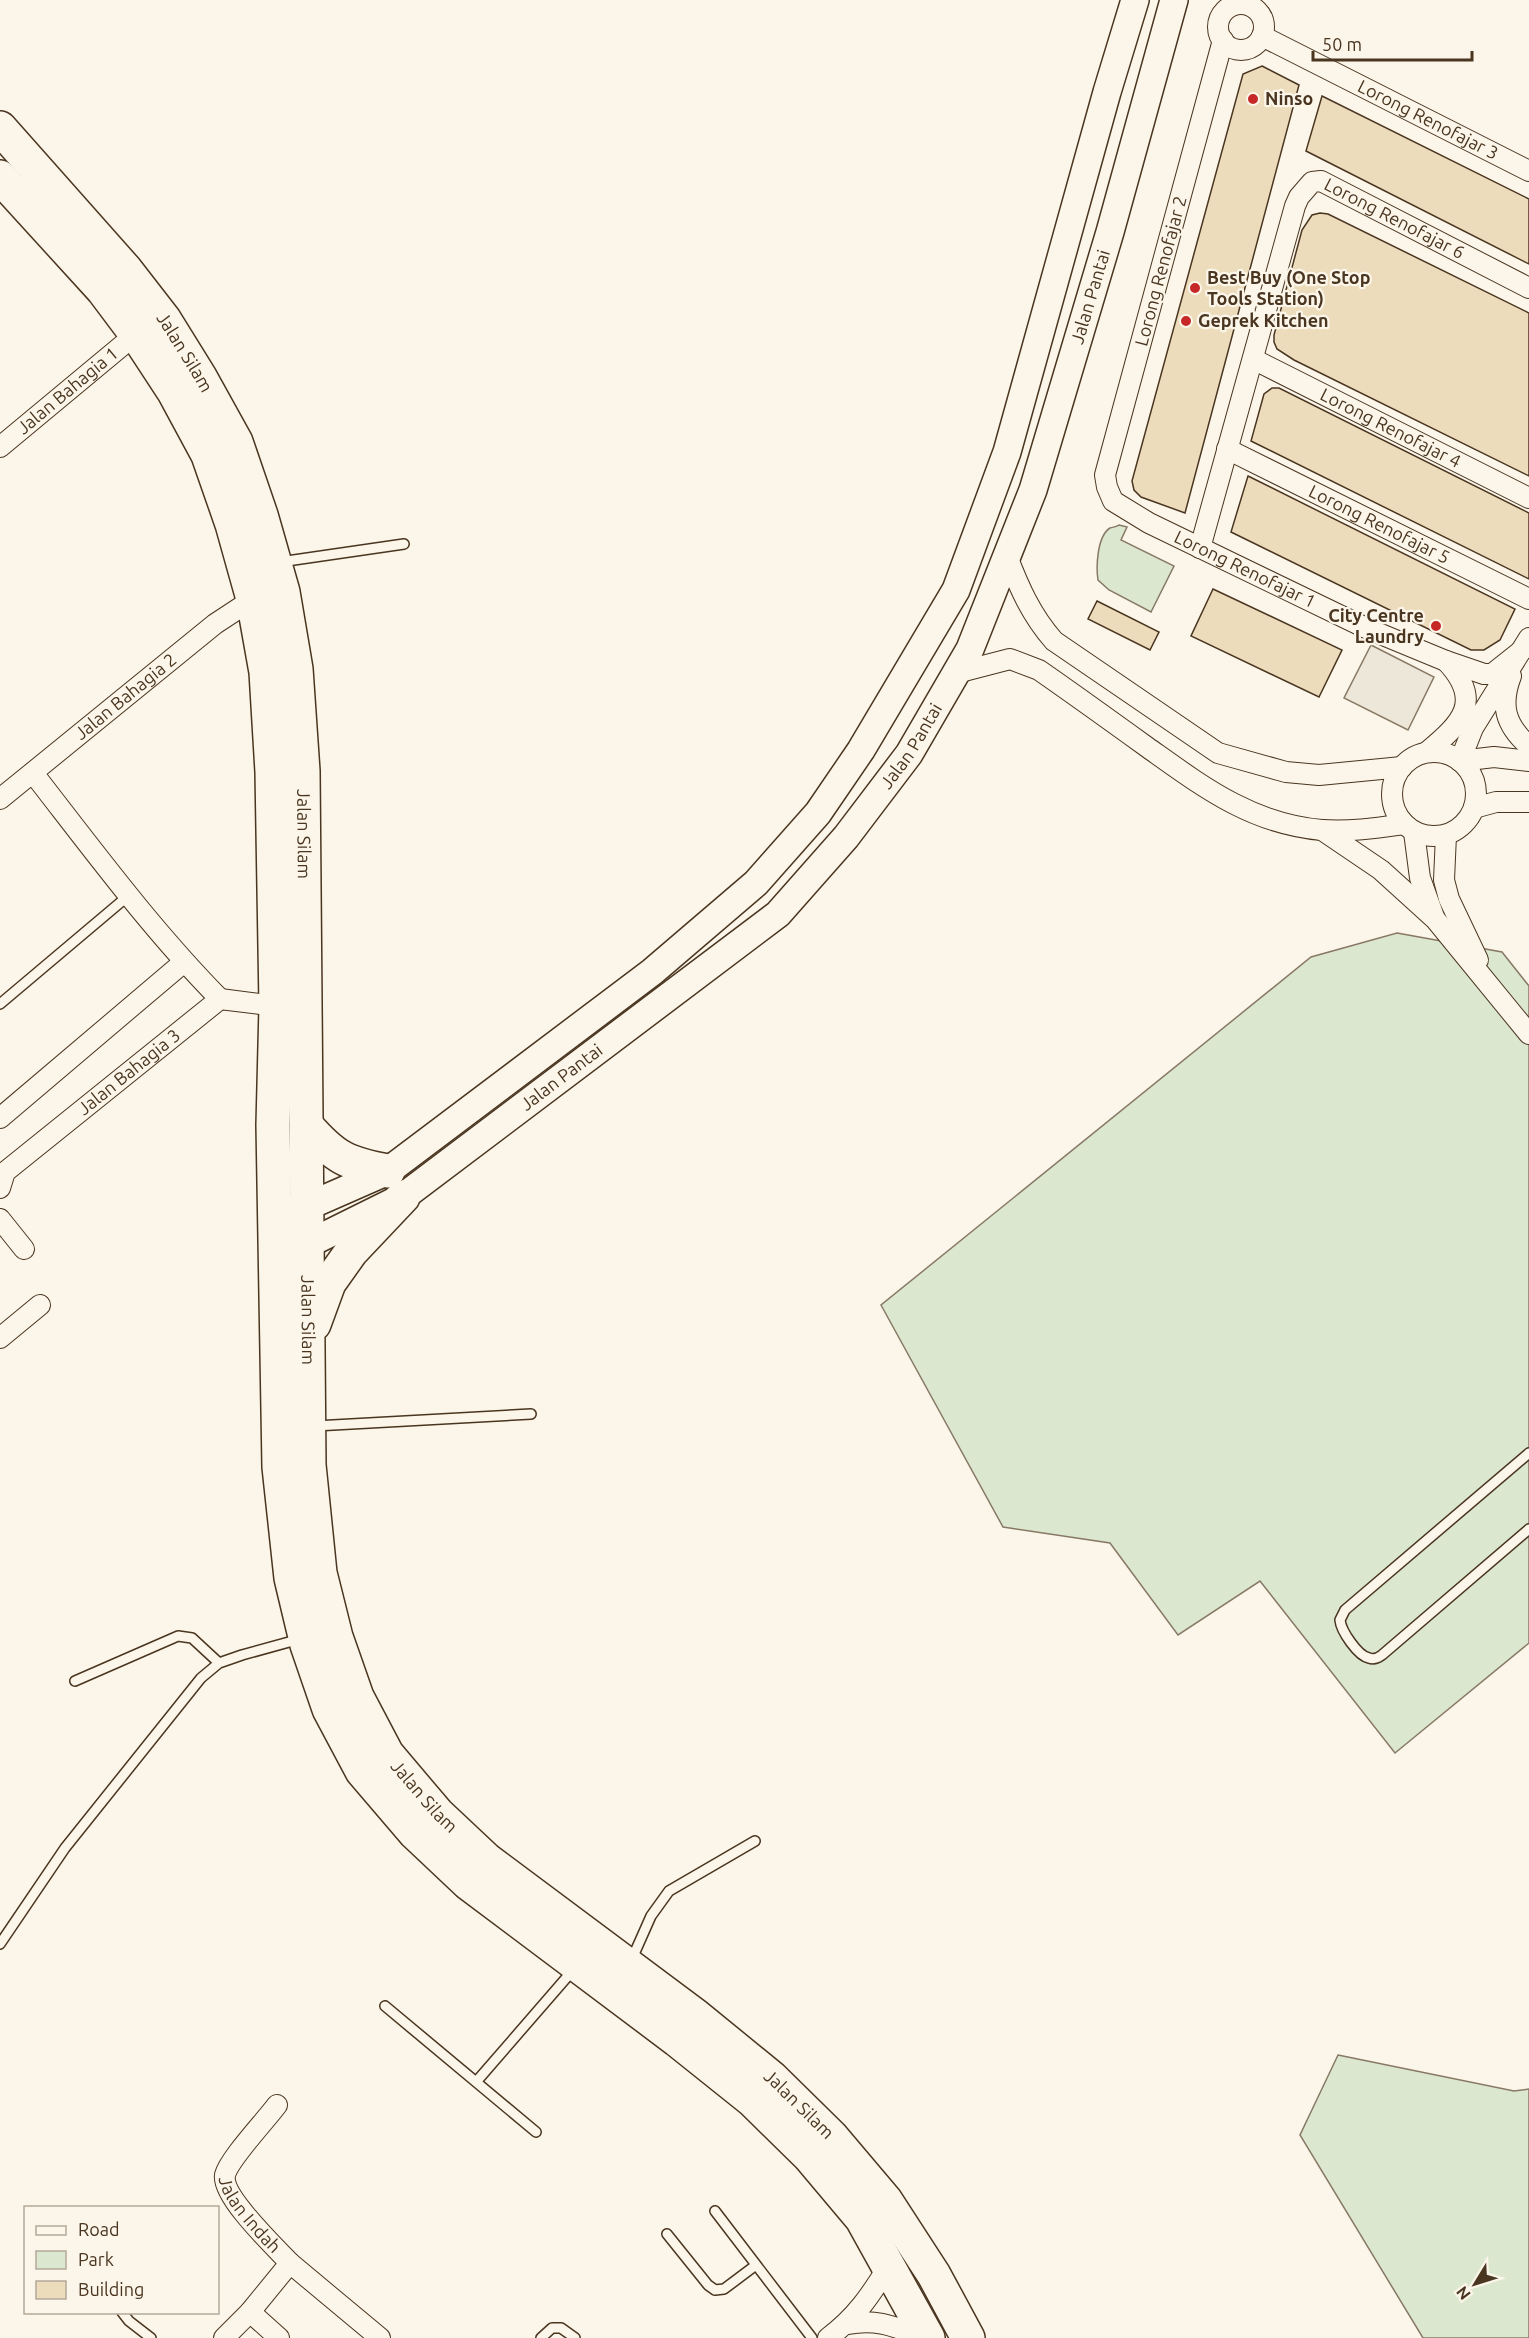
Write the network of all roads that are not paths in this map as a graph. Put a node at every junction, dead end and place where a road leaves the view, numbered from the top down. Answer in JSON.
{"nodes":[{"id":1,"x":1136,"y":0,"type":"edge"},
{"id":2,"x":1174,"y":0,"type":"edge"},
{"id":3,"x":1262,"y":36,"type":"junction"},
{"id":4,"x":1223,"y":40,"type":"junction"},
{"id":5,"x":0,"y":128,"type":"edge"},
{"id":6,"x":1529,"y":171,"type":"edge"},
{"id":7,"x":0,"y":177,"type":"edge"},
{"id":8,"x":1529,"y":288,"type":"edge"},
{"id":9,"x":136,"y":334,"type":"junction"},
{"id":10,"x":1252,"y":359,"type":"junction"},
{"id":11,"x":0,"y":447,"type":"edge"},
{"id":12,"x":1227,"y":450,"type":"junction"},
{"id":13,"x":1529,"y":498,"type":"edge"},
{"id":14,"x":1113,"y":501,"type":"joint"},
{"id":15,"x":404,"y":544,"type":"dead end"},
{"id":16,"x":1200,"y":548,"type":"junction"},
{"id":17,"x":1007,"y":556,"type":"junction"},
{"id":18,"x":274,"y":563,"type":"junction"},
{"id":19,"x":253,"y":599,"type":"junction"},
{"id":20,"x":1529,"y":599,"type":"edge"},
{"id":21,"x":1525,"y":645,"type":"edge"},
{"id":22,"x":1446,"y":661,"type":"junction"},
{"id":23,"x":956,"y":673,"type":"junction"},
{"id":24,"x":1529,"y":746,"type":"edge"},
{"id":25,"x":1427,"y":752,"type":"junction"},
{"id":26,"x":1460,"y":761,"type":"junction"},
{"id":27,"x":1529,"y":761,"type":"edge"},
{"id":28,"x":1402,"y":767,"type":"junction"},
{"id":29,"x":33,"y":773,"type":"junction"},
{"id":30,"x":0,"y":799,"type":"edge"},
{"id":31,"x":1529,"y":802,"type":"edge"},
{"id":32,"x":1474,"y":808,"type":"junction"},
{"id":33,"x":1409,"y":828,"type":"junction"},
{"id":34,"x":1322,"y":830,"type":"junction"},
{"id":35,"x":1446,"y":835,"type":"junction"},
{"id":36,"x":128,"y":896,"type":"junction"},
{"id":37,"x":1435,"y":919,"type":"junction"},
{"id":38,"x":184,"y":962,"type":"junction"},
{"id":39,"x":1491,"y":986,"type":"junction"},
{"id":40,"x":220,"y":999,"type":"junction"},
{"id":41,"x":0,"y":1004,"type":"edge"},
{"id":42,"x":276,"y":1006,"type":"junction"},
{"id":43,"x":1529,"y":1034,"type":"edge"},
{"id":44,"x":0,"y":1118,"type":"edge"},
{"id":45,"x":307,"y":1126,"type":"junction"},
{"id":46,"x":2,"y":1175,"type":"edge"},
{"id":47,"x":395,"y":1184,"type":"junction"},
{"id":48,"x":306,"y":1208,"type":"junction"},
{"id":49,"x":274,"y":1212,"type":"junction"},
{"id":50,"x":0,"y":1219,"type":"edge"},
{"id":51,"x":290,"y":1247,"type":"junction"},
{"id":52,"x":24,"y":1249,"type":"dead end"},
{"id":53,"x":40,"y":1305,"type":"dead end"},
{"id":54,"x":0,"y":1338,"type":"edge"},
{"id":55,"x":307,"y":1344,"type":"junction"},
{"id":56,"x":531,"y":1414,"type":"dead end"},
{"id":57,"x":308,"y":1426,"type":"junction"},
{"id":58,"x":1529,"y":1453,"type":"edge"},
{"id":59,"x":1529,"y":1529,"type":"edge"},
{"id":60,"x":305,"y":1638,"type":"junction"},
{"id":61,"x":219,"y":1663,"type":"junction"},
{"id":62,"x":75,"y":1682,"type":"dead end"},
{"id":63,"x":754,"y":1841,"type":"dead end"},
{"id":64,"x":0,"y":1944,"type":"edge"},
{"id":65,"x":578,"y":1965,"type":"junction"},
{"id":66,"x":628,"y":1966,"type":"junction"},
{"id":67,"x":385,"y":2006,"type":"dead end"},
{"id":68,"x":476,"y":2082,"type":"junction"},
{"id":69,"x":277,"y":2105,"type":"dead end"},
{"id":70,"x":536,"y":2132,"type":"dead end"},
{"id":71,"x":715,"y":2211,"type":"dead end"},
{"id":72,"x":667,"y":2234,"type":"dead end"},
{"id":73,"x":290,"y":2263,"type":"junction"},
{"id":74,"x":756,"y":2265,"type":"junction"},
{"id":75,"x":888,"y":2267,"type":"junction"},
{"id":76,"x":250,"y":2312,"type":"junction"},
{"id":77,"x":123,"y":2314,"type":"edge"},
{"id":78,"x":848,"y":2324,"type":"junction"},
{"id":79,"x":151,"y":2338,"type":"edge"},
{"id":80,"x":224,"y":2338,"type":"edge"},
{"id":81,"x":279,"y":2338,"type":"edge"},
{"id":82,"x":380,"y":2338,"type":"edge"},
{"id":83,"x":541,"y":2338,"type":"edge"},
{"id":84,"x":575,"y":2338,"type":"edge"},
{"id":85,"x":812,"y":2338,"type":"edge"},
{"id":86,"x":828,"y":2338,"type":"edge"},
{"id":87,"x":927,"y":2338,"type":"edge"},
{"id":88,"x":968,"y":2338,"type":"edge"}],
"edges":[{"from":1,"to":47,"type":"street","name":"Jalan Pantai"},
{"from":2,"to":17,"type":"street","name":"Jalan Pantai"},
{"from":3,"to":4,"type":"street"},
{"from":3,"to":4,"type":"street"},
{"from":3,"to":6,"type":"street","name":"Lorong Renofajar 3"},
{"from":4,"to":14,"type":"street","name":"Lorong Renofajar 2"},
{"from":5,"to":18,"type":"highway","name":"Jalan Silam"},
{"from":7,"to":9,"type":"highway","name":"Jalan Silam"},
{"from":8,"to":10,"type":"street","name":"Lorong Renofajar 6"},
{"from":9,"to":11,"type":"street","name":"Jalan Bahagia 1"},
{"from":9,"to":19,"type":"highway","name":"Jalan Silam"},
{"from":10,"to":12,"type":"street","name":"Lorong Renofajar 6"},
{"from":10,"to":13,"type":"street","name":"Lorong Renofajar 4"},
{"from":12,"to":16,"type":"street","name":"Lorong Renofajar 6"},
{"from":12,"to":20,"type":"street","name":"Lorong Renofajar 5"},
{"from":14,"to":16,"type":"street","name":"Lorong Renofajar 1"},
{"from":15,"to":18,"type":"lane"},
{"from":16,"to":22,"type":"street","name":"Lorong Renofajar 1"},
{"from":17,"to":23,"type":"street","name":"Jalan Pantai"},
{"from":17,"to":28,"type":"street"},
{"from":18,"to":45,"type":"highway","name":"Jalan Silam"},
{"from":19,"to":29,"type":"street","name":"Jalan Bahagia 2"},
{"from":19,"to":42,"type":"highway","name":"Jalan Silam"},
{"from":21,"to":22,"type":"street","name":"Lorong Renofajar 1"},
{"from":21,"to":24,"type":"street"},
{"from":21,"to":26,"type":"street"},
{"from":22,"to":25,"type":"street"},
{"from":23,"to":34,"type":"street"},
{"from":23,"to":47,"type":"street","name":"Jalan Pantai"},
{"from":25,"to":26,"type":"street"},
{"from":25,"to":28,"type":"street"},
{"from":26,"to":27,"type":"street"},
{"from":26,"to":32,"type":"street"},
{"from":28,"to":33,"type":"street"},
{"from":29,"to":30,"type":"street","name":"Jalan Bahagia 2"},
{"from":29,"to":36,"type":"street"},
{"from":31,"to":32,"type":"street"},
{"from":32,"to":35,"type":"street"},
{"from":33,"to":34,"type":"street"},
{"from":33,"to":35,"type":"street"},
{"from":33,"to":37,"type":"street"},
{"from":34,"to":37,"type":"street"},
{"from":35,"to":39,"type":"street"},
{"from":36,"to":38,"type":"street"},
{"from":36,"to":41,"type":"lane"},
{"from":37,"to":39,"type":"street"},
{"from":38,"to":40,"type":"street"},
{"from":38,"to":44,"type":"street"},
{"from":39,"to":43,"type":"street"},
{"from":40,"to":42,"type":"street"},
{"from":40,"to":46,"type":"street","name":"Jalan Bahagia 3"},
{"from":42,"to":49,"type":"highway","name":"Jalan Silam"},
{"from":45,"to":47,"type":"highway"},
{"from":45,"to":48,"type":"highway","name":"Jalan Silam"},
{"from":47,"to":48,"type":"street","name":"Jalan Pantai"},
{"from":47,"to":51,"type":"street","name":"Jalan Pantai"},
{"from":47,"to":55,"type":"highway"},
{"from":48,"to":49,"type":"street","name":"Jalan Pantai"},
{"from":48,"to":51,"type":"highway","name":"Jalan Silam"},
{"from":49,"to":51,"type":"highway","name":"Jalan Silam"},
{"from":50,"to":52,"type":"street"},
{"from":51,"to":55,"type":"highway","name":"Jalan Silam"},
{"from":51,"to":60,"type":"highway","name":"Jalan Silam"},
{"from":53,"to":54,"type":"street"},
{"from":55,"to":57,"type":"highway","name":"Jalan Silam"},
{"from":56,"to":57,"type":"lane"},
{"from":57,"to":66,"type":"highway","name":"Jalan Silam"},
{"from":58,"to":59,"type":"lane"},
{"from":60,"to":61,"type":"lane"},
{"from":60,"to":65,"type":"highway","name":"Jalan Silam"},
{"from":61,"to":62,"type":"lane"},
{"from":61,"to":64,"type":"lane"},
{"from":63,"to":66,"type":"lane"},
{"from":65,"to":68,"type":"lane"},
{"from":65,"to":75,"type":"highway","name":"Jalan Silam"},
{"from":66,"to":88,"type":"highway","name":"Jalan Silam"},
{"from":67,"to":68,"type":"lane"},
{"from":68,"to":70,"type":"lane"},
{"from":69,"to":73,"type":"street","name":"Jalan Indah"},
{"from":71,"to":74,"type":"lane"},
{"from":72,"to":74,"type":"lane"},
{"from":73,"to":76,"type":"street","name":"Jalan Indah"},
{"from":73,"to":82,"type":"street","name":"Jalan Indah"},
{"from":74,"to":85,"type":"lane"},
{"from":75,"to":78,"type":"street"},
{"from":75,"to":87,"type":"highway","name":"Jalan Silam"},
{"from":76,"to":80,"type":"street","name":"Jalan Indah"},
{"from":76,"to":81,"type":"street"},
{"from":77,"to":79,"type":"lane"},
{"from":78,"to":86,"type":"street"},
{"from":78,"to":87,"type":"street"},
{"from":83,"to":84,"type":"lane"}]}
